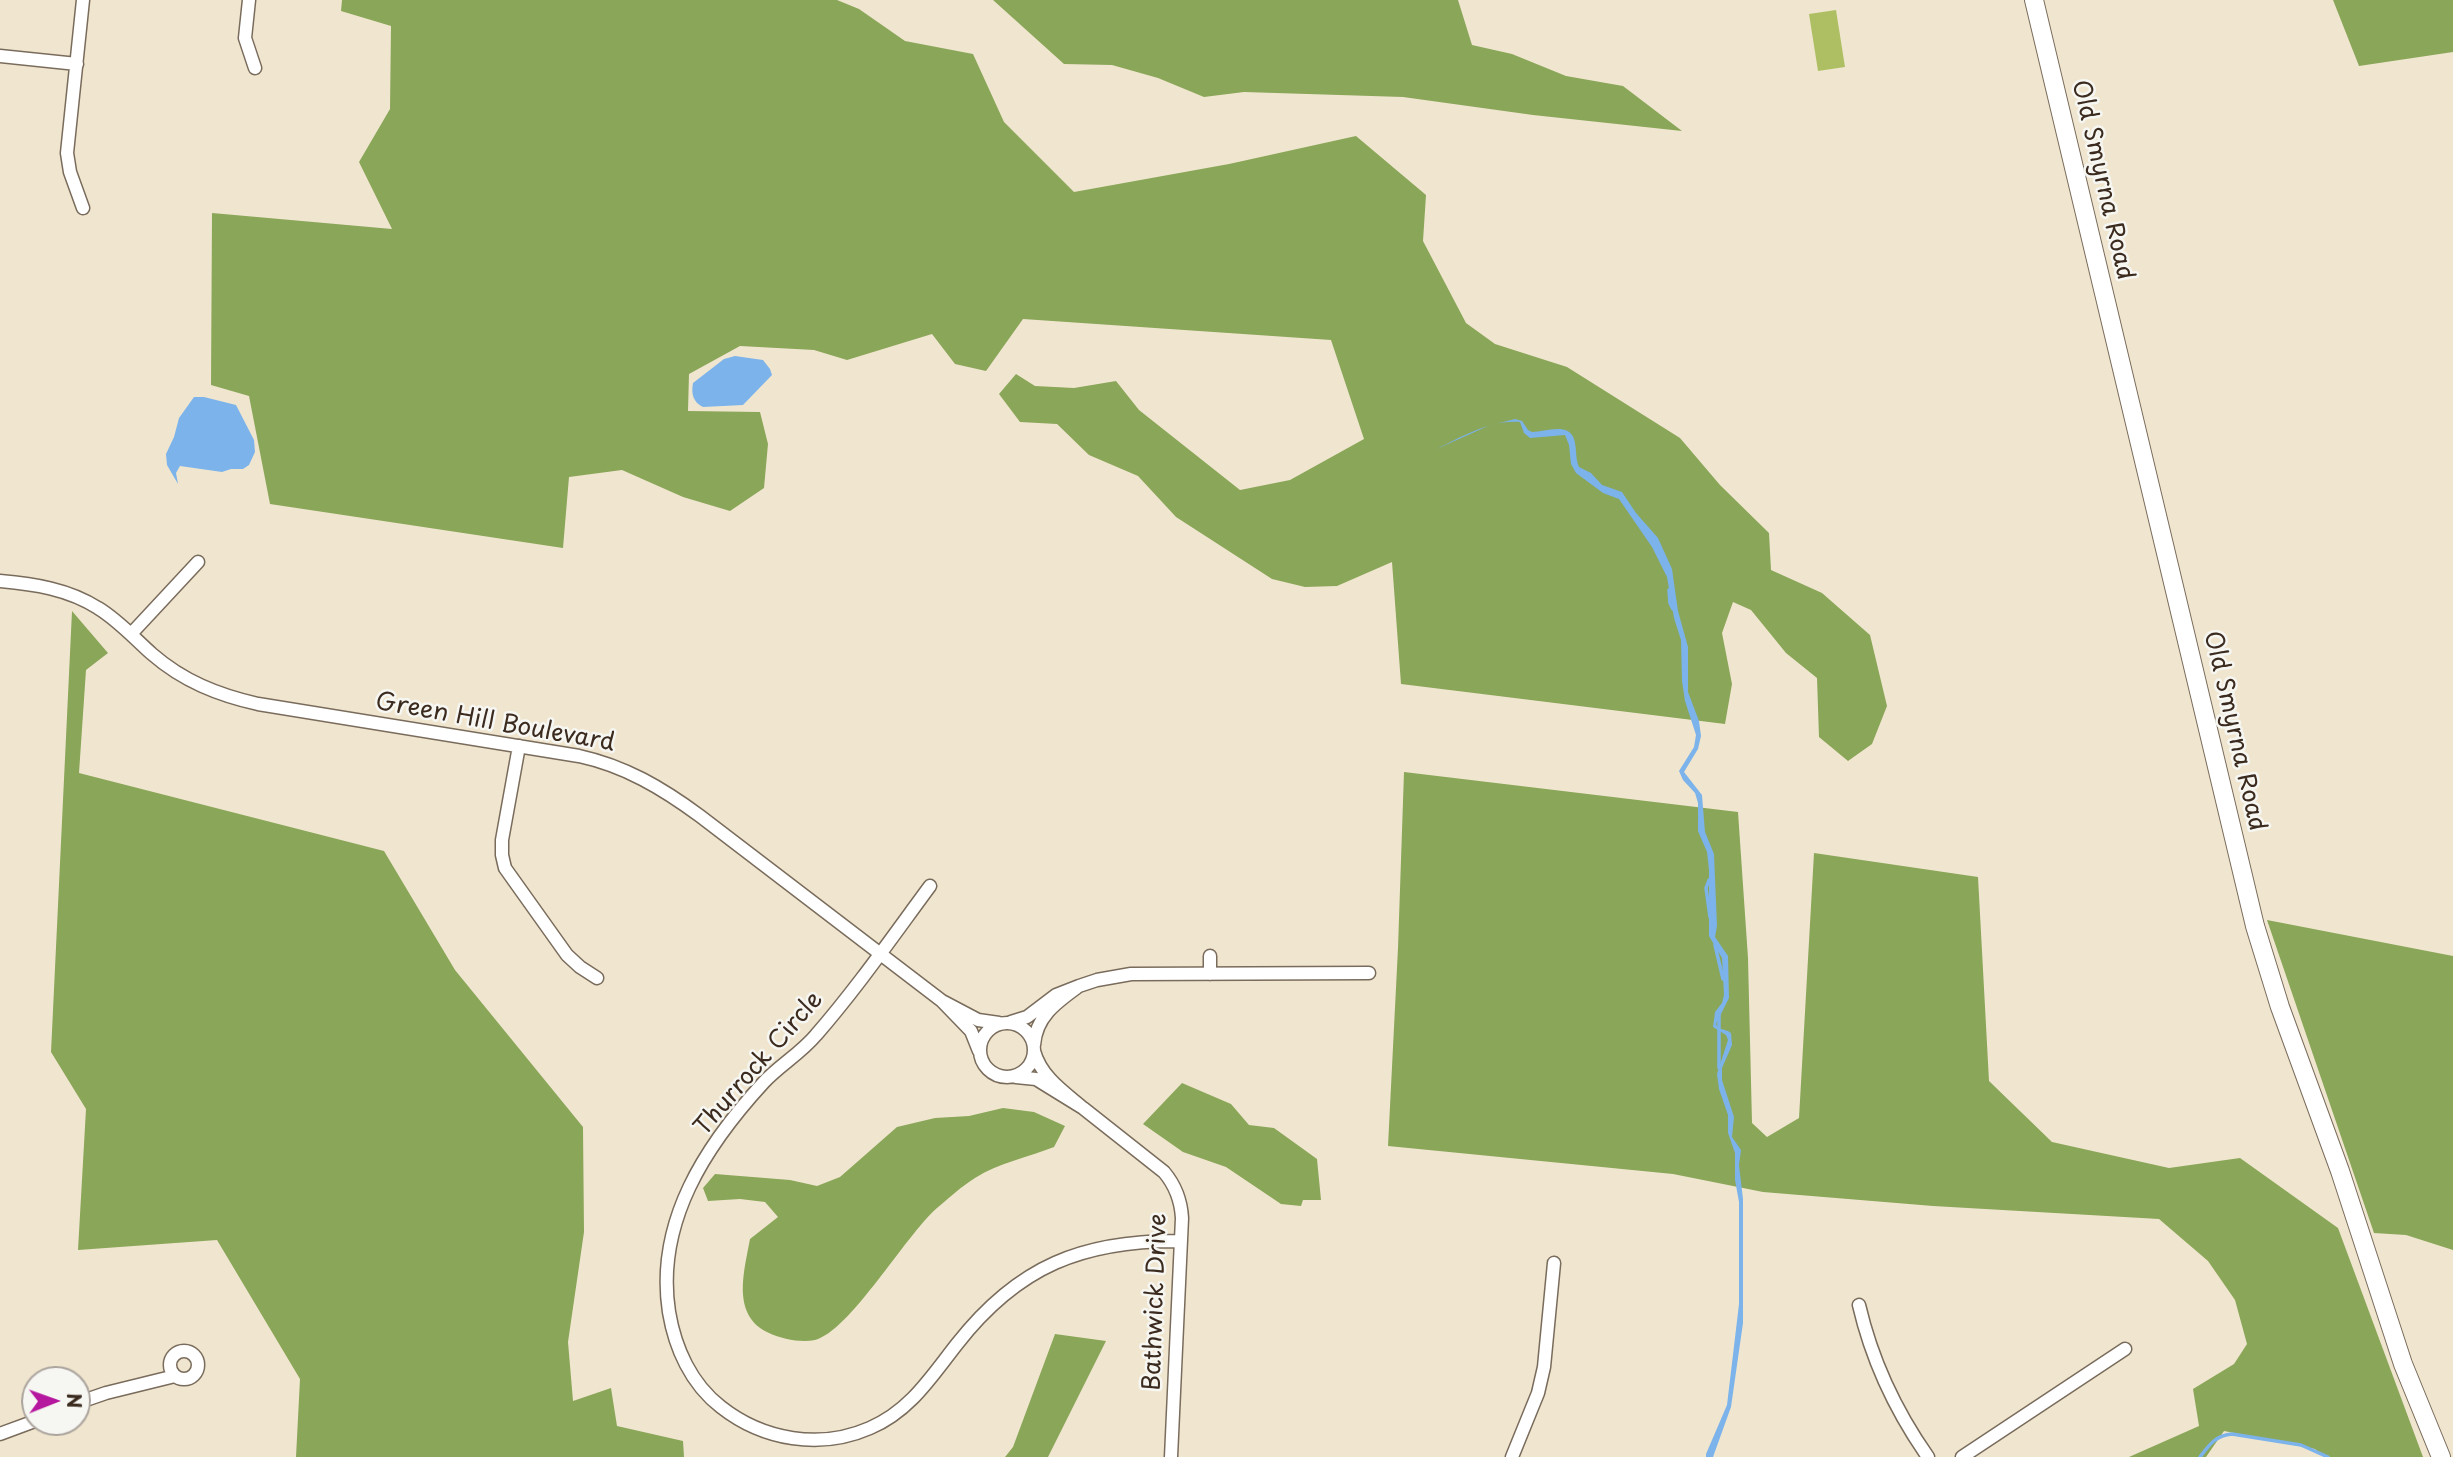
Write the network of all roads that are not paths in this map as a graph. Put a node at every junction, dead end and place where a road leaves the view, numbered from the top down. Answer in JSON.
{"nodes":[{"id":1,"x":83,"y":0,"type":"edge"},
{"id":2,"x":249,"y":0,"type":"edge"},
{"id":3,"x":2034,"y":0,"type":"edge"},
{"id":4,"x":0,"y":56,"type":"edge"},
{"id":5,"x":77,"y":64,"type":"junction"},
{"id":6,"x":255,"y":68,"type":"dead end"},
{"id":7,"x":83,"y":208,"type":"dead end"},
{"id":8,"x":198,"y":562,"type":"dead end"},
{"id":9,"x":0,"y":581,"type":"edge"},
{"id":10,"x":131,"y":634,"type":"junction"},
{"id":11,"x":519,"y":746,"type":"junction"},
{"id":12,"x":930,"y":886,"type":"dead end"},
{"id":13,"x":879,"y":954,"type":"junction"},
{"id":14,"x":1210,"y":956,"type":"dead end"},
{"id":15,"x":1369,"y":973,"type":"dead end"},
{"id":16,"x":1210,"y":974,"type":"junction"},
{"id":17,"x":597,"y":978,"type":"dead end"},
{"id":18,"x":1079,"y":986,"type":"junction"},
{"id":19,"x":943,"y":1001,"type":"junction"},
{"id":20,"x":1005,"y":1023,"type":"junction"},
{"id":21,"x":1034,"y":1048,"type":"junction"},
{"id":22,"x":981,"y":1056,"type":"junction"},
{"id":23,"x":1012,"y":1077,"type":"junction"},
{"id":24,"x":1083,"y":1108,"type":"junction"},
{"id":25,"x":1181,"y":1241,"type":"junction"},
{"id":26,"x":1554,"y":1263,"type":"dead end"},
{"id":27,"x":1859,"y":1305,"type":"dead end"},
{"id":28,"x":2125,"y":1349,"type":"dead end"},
{"id":29,"x":175,"y":1376,"type":"dead end"},
{"id":30,"x":91,"y":1398,"type":"edge"},
{"id":31,"x":21,"y":1426,"type":"edge"},
{"id":32,"x":0,"y":1434,"type":"edge"},
{"id":33,"x":1171,"y":1457,"type":"edge"},
{"id":34,"x":1512,"y":1457,"type":"edge"},
{"id":35,"x":1928,"y":1457,"type":"edge"},
{"id":36,"x":1962,"y":1457,"type":"edge"},
{"id":37,"x":2441,"y":1457,"type":"edge"}],
"edges":[{"from":1,"to":5,"type":"street"},
{"from":2,"to":6,"type":"street"},
{"from":3,"to":37,"type":"street","name":"Old Smyrna Road"},
{"from":4,"to":5,"type":"street"},
{"from":5,"to":7,"type":"street"},
{"from":8,"to":10,"type":"street"},
{"from":9,"to":10,"type":"street","name":"Green Hill Boulevard"},
{"from":10,"to":11,"type":"street","name":"Green Hill Boulevard"},
{"from":11,"to":13,"type":"street","name":"Green Hill Boulevard"},
{"from":11,"to":17,"type":"street"},
{"from":12,"to":13,"type":"street","name":"Thurrock Circle"},
{"from":13,"to":19,"type":"street","name":"Green Hill Boulevard"},
{"from":13,"to":25,"type":"street","name":"Thurrock Circle"},
{"from":14,"to":16,"type":"street"},
{"from":15,"to":16,"type":"street"},
{"from":16,"to":18,"type":"street"},
{"from":18,"to":20,"type":"street"},
{"from":18,"to":21,"type":"street"},
{"from":19,"to":20,"type":"street","name":"Green Hill Boulevard"},
{"from":19,"to":22,"type":"street","name":"Green Hill Boulevard"},
{"from":20,"to":21,"type":"street"},
{"from":20,"to":22,"type":"street"},
{"from":21,"to":23,"type":"street"},
{"from":21,"to":24,"type":"street","name":"Bathwick Drive"},
{"from":22,"to":23,"type":"street"},
{"from":23,"to":24,"type":"street","name":"Bathwick Drive"},
{"from":24,"to":25,"type":"street","name":"Bathwick Drive"},
{"from":25,"to":33,"type":"street","name":"Bathwick Drive"},
{"from":26,"to":34,"type":"street"},
{"from":27,"to":35,"type":"street"},
{"from":28,"to":36,"type":"street"},
{"from":29,"to":30,"type":"street"},
{"from":31,"to":32,"type":"street"}]}
